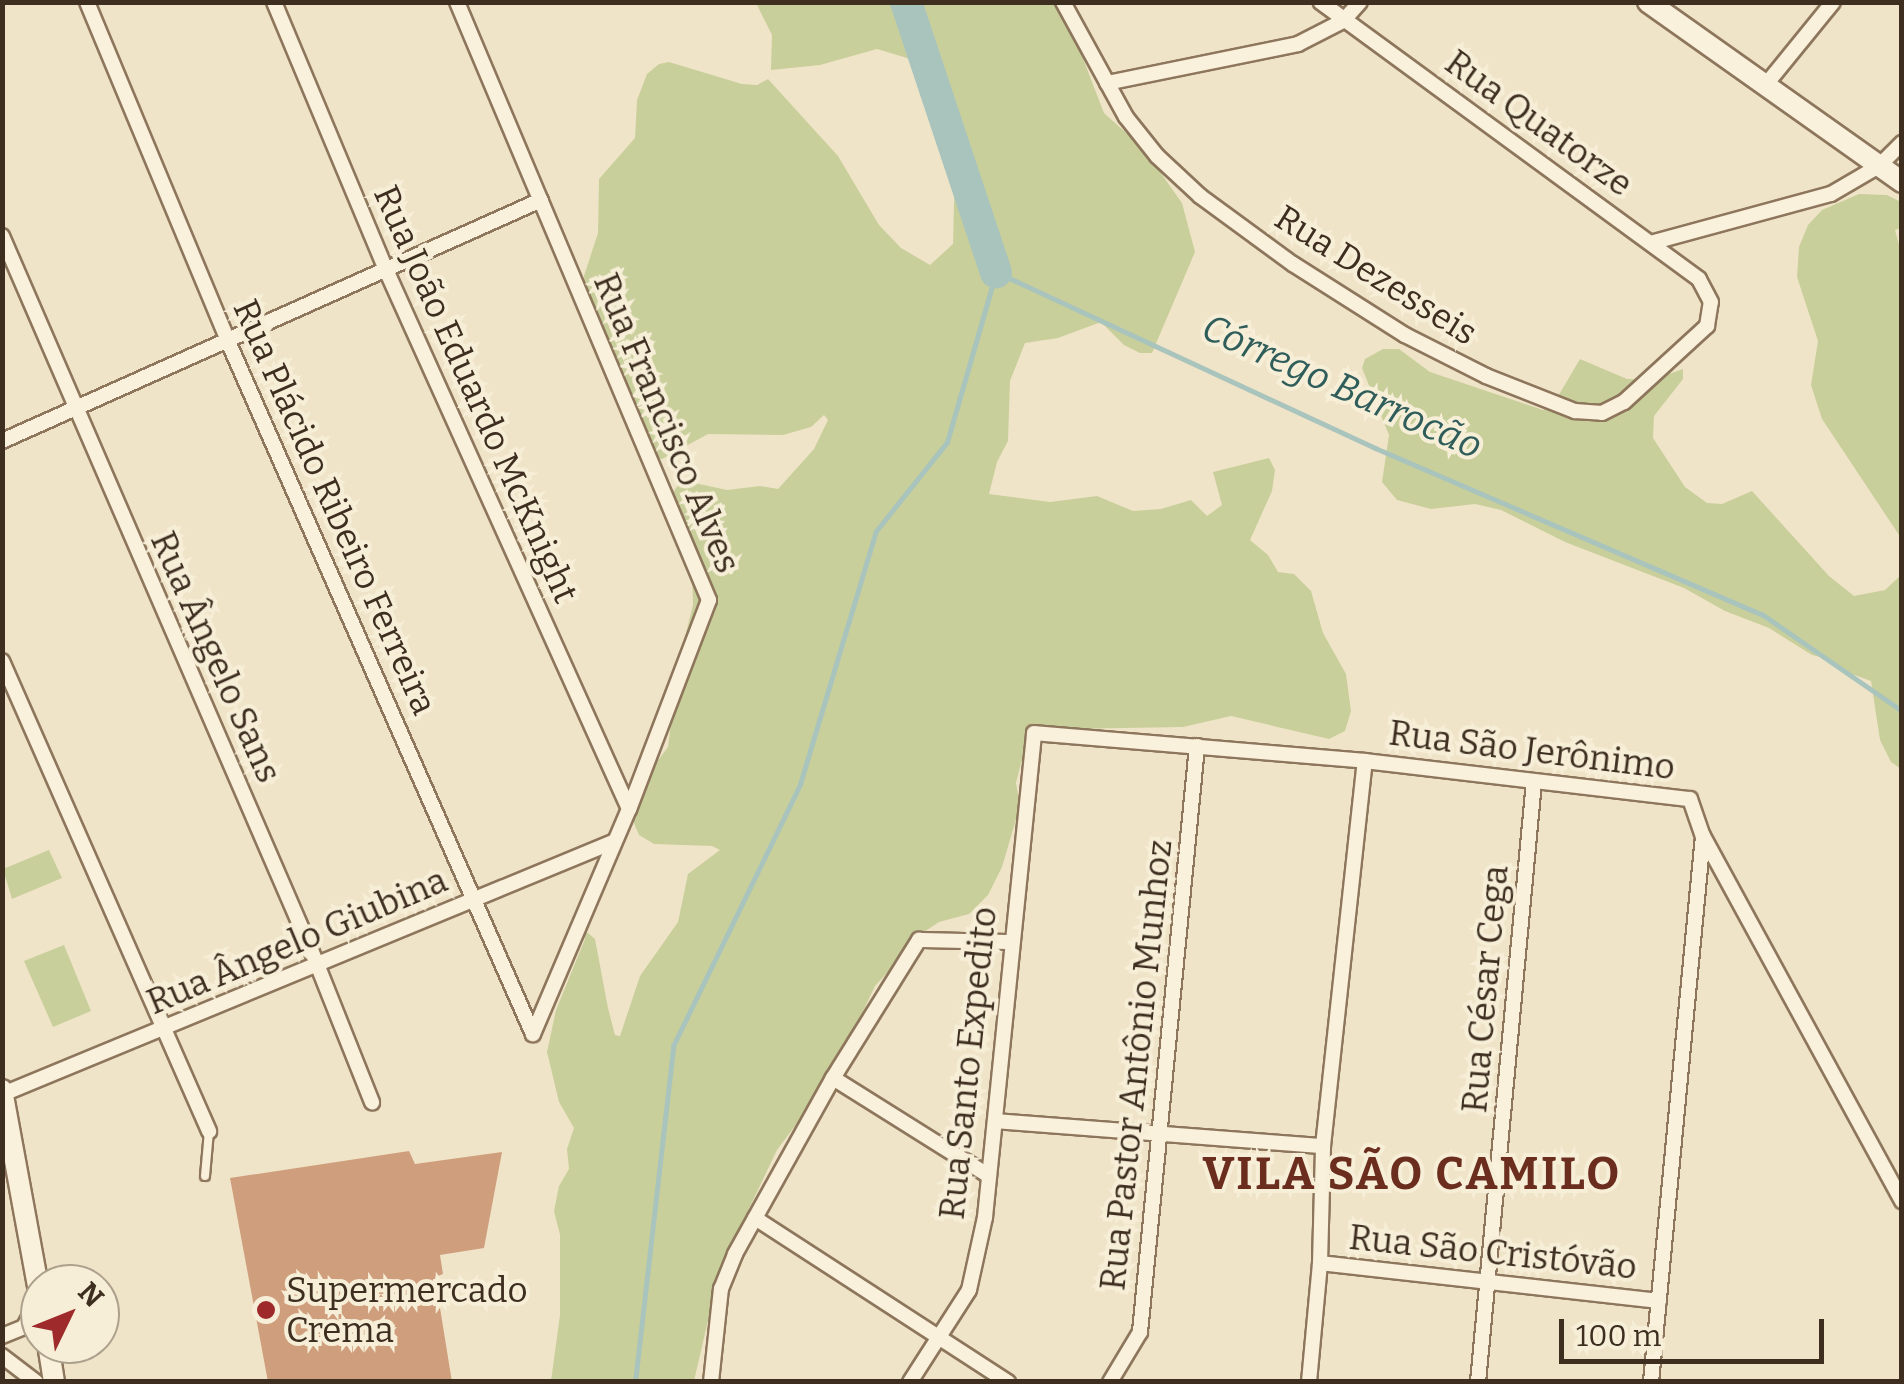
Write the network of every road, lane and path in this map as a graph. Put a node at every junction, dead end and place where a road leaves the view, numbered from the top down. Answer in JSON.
{"nodes":[{"id":1,"x":88,"y":2,"type":"edge"},
{"id":2,"x":274,"y":2,"type":"edge"},
{"id":3,"x":457,"y":2,"type":"edge"},
{"id":4,"x":1064,"y":2,"type":"edge"},
{"id":5,"x":1321,"y":2,"type":"edge"},
{"id":6,"x":1360,"y":2,"type":"edge"},
{"id":7,"x":1648,"y":2,"type":"edge"},
{"id":8,"x":1834,"y":2,"type":"edge"},
{"id":9,"x":1343,"y":20,"type":"junction"},
{"id":10,"x":1107,"y":83,"type":"junction"},
{"id":11,"x":1764,"y":87,"type":"junction"},
{"id":12,"x":1902,"y":143,"type":"edge"},
{"id":13,"x":1878,"y":166,"type":"junction"},
{"id":14,"x":1902,"y":182,"type":"edge"},
{"id":15,"x":542,"y":200,"type":"junction"},
{"id":16,"x":2,"y":236,"type":"edge"},
{"id":17,"x":1654,"y":242,"type":"junction"},
{"id":18,"x":386,"y":272,"type":"junction"},
{"id":19,"x":1711,"y":302,"type":"joint"},
{"id":20,"x":227,"y":339,"type":"junction"},
{"id":21,"x":75,"y":407,"type":"junction"},
{"id":22,"x":2,"y":441,"type":"edge"},
{"id":23,"x":2,"y":661,"type":"edge"},
{"id":24,"x":1034,"y":733,"type":"joint"},
{"id":25,"x":1198,"y":746,"type":"junction"},
{"id":26,"x":1365,"y":761,"type":"junction"},
{"id":27,"x":1534,"y":782,"type":"junction"},
{"id":28,"x":629,"y":809,"type":"junction"},
{"id":29,"x":1703,"y":836,"type":"junction"},
{"id":30,"x":613,"y":842,"type":"junction"},
{"id":31,"x":474,"y":898,"type":"junction"},
{"id":32,"x":1010,"y":942,"type":"junction"},
{"id":33,"x":318,"y":964,"type":"junction"},
{"id":34,"x":165,"y":1029,"type":"junction"},
{"id":35,"x":533,"y":1034,"type":"joint"},
{"id":36,"x":833,"y":1078,"type":"junction"},
{"id":37,"x":3,"y":1092,"type":"edge"},
{"id":38,"x":372,"y":1102,"type":"dead end"},
{"id":39,"x":995,"y":1120,"type":"junction"},
{"id":40,"x":209,"y":1131,"type":"joint"},
{"id":41,"x":1160,"y":1132,"type":"junction"},
{"id":42,"x":7,"y":1146,"type":"edge"},
{"id":43,"x":1323,"y":1146,"type":"junction"},
{"id":44,"x":206,"y":1176,"type":"dead end"},
{"id":45,"x":990,"y":1176,"type":"junction"},
{"id":46,"x":1902,"y":1200,"type":"edge"},
{"id":47,"x":756,"y":1218,"type":"junction"},
{"id":48,"x":1320,"y":1263,"type":"junction"},
{"id":49,"x":33,"y":1264,"type":"edge"},
{"id":50,"x":1488,"y":1279,"type":"junction"},
{"id":51,"x":1659,"y":1301,"type":"junction"},
{"id":52,"x":940,"y":1337,"type":"junction"},
{"id":53,"x":2,"y":1356,"type":"edge"},
{"id":54,"x":36,"y":1382,"type":"edge"},
{"id":55,"x":711,"y":1382,"type":"edge"},
{"id":56,"x":910,"y":1382,"type":"edge"},
{"id":57,"x":1008,"y":1382,"type":"edge"},
{"id":58,"x":1110,"y":1382,"type":"edge"},
{"id":59,"x":1309,"y":1382,"type":"edge"},
{"id":60,"x":1478,"y":1382,"type":"edge"},
{"id":61,"x":1651,"y":1382,"type":"edge"}],
"edges":[{"from":1,"to":20,"type":"street","name":"Rua Plácido Ribeiro Ferreira"},
{"from":2,"to":18,"type":"street","name":"Rua João Eduardo McKnight"},
{"from":3,"to":15,"type":"street","name":"Rua Francisco Alves"},
{"from":4,"to":10,"type":"street","name":"Rua Dezesseis"},
{"from":5,"to":9,"type":"street","name":"Rua Quatorze"},
{"from":6,"to":9,"type":"street"},
{"from":7,"to":11,"type":"street"},
{"from":8,"to":11,"type":"street"},
{"from":9,"to":10,"type":"street"},
{"from":9,"to":17,"type":"street","name":"Rua Quatorze"},
{"from":10,"to":19,"type":"street","name":"Rua Dezesseis"},
{"from":11,"to":13,"type":"street"},
{"from":12,"to":13,"type":"street"},
{"from":13,"to":14,"type":"street"},
{"from":13,"to":17,"type":"street"},
{"from":15,"to":18,"type":"street"},
{"from":15,"to":28,"type":"street","name":"Rua Francisco Alves"},
{"from":16,"to":21,"type":"street","name":"Rua Ângelo Sans"},
{"from":17,"to":19,"type":"street","name":"Rua Quatorze"},
{"from":18,"to":20,"type":"street"},
{"from":18,"to":28,"type":"street","name":"Rua João Eduardo McKnight"},
{"from":20,"to":21,"type":"street"},
{"from":20,"to":31,"type":"street","name":"Rua Plácido Ribeiro Ferreira"},
{"from":21,"to":22,"type":"street"},
{"from":21,"to":33,"type":"street","name":"Rua Ângelo Sans"},
{"from":23,"to":34,"type":"street"},
{"from":24,"to":25,"type":"street","name":"Rua São Jerônimo"},
{"from":24,"to":32,"type":"street","name":"Rua Santo Expedito"},
{"from":25,"to":26,"type":"street","name":"Rua São Jerônimo"},
{"from":25,"to":41,"type":"street","name":"Rua Pastor Antônio Munhoz"},
{"from":26,"to":27,"type":"street","name":"Rua São Jerônimo"},
{"from":26,"to":43,"type":"street"},
{"from":27,"to":29,"type":"street","name":"Rua São Jerônimo"},
{"from":27,"to":50,"type":"street","name":"Rua César Cega"},
{"from":28,"to":30,"type":"street","name":"Rua Francisco Alves"},
{"from":29,"to":46,"type":"street","name":"Rua São Jerônimo"},
{"from":29,"to":51,"type":"street"},
{"from":30,"to":31,"type":"street","name":"Rua Ângelo Giubina"},
{"from":30,"to":35,"type":"street","name":"Rua Francisco Alves"},
{"from":31,"to":33,"type":"street","name":"Rua Ângelo Giubina"},
{"from":31,"to":35,"type":"street","name":"Rua Plácido Ribeiro Ferreira"},
{"from":32,"to":36,"type":"street"},
{"from":32,"to":39,"type":"street","name":"Rua Santo Expedito"},
{"from":33,"to":34,"type":"street","name":"Rua Ângelo Giubina"},
{"from":33,"to":38,"type":"street","name":"Rua Ângelo Sans"},
{"from":34,"to":37,"type":"street","name":"Rua Ângelo Giubina"},
{"from":34,"to":40,"type":"street"},
{"from":36,"to":45,"type":"street"},
{"from":36,"to":47,"type":"street"},
{"from":37,"to":42,"type":"street"},
{"from":39,"to":41,"type":"street"},
{"from":39,"to":45,"type":"street","name":"Rua Santo Expedito"},
{"from":40,"to":44,"type":"lane"},
{"from":41,"to":43,"type":"street"},
{"from":41,"to":58,"type":"street","name":"Rua Pastor Antônio Munhoz"},
{"from":42,"to":49,"type":"street"},
{"from":43,"to":48,"type":"street"},
{"from":45,"to":52,"type":"street","name":"Rua Santo Expedito"},
{"from":47,"to":52,"type":"street"},
{"from":47,"to":55,"type":"street"},
{"from":48,"to":50,"type":"street","name":"Rua São Cristóvão"},
{"from":48,"to":59,"type":"street"},
{"from":50,"to":51,"type":"street","name":"Rua São Cristóvão"},
{"from":50,"to":60,"type":"street","name":"Rua César Cega"},
{"from":51,"to":61,"type":"street"},
{"from":52,"to":56,"type":"street","name":"Rua Santo Expedito"},
{"from":52,"to":57,"type":"street"},
{"from":53,"to":54,"type":"street"}]}
